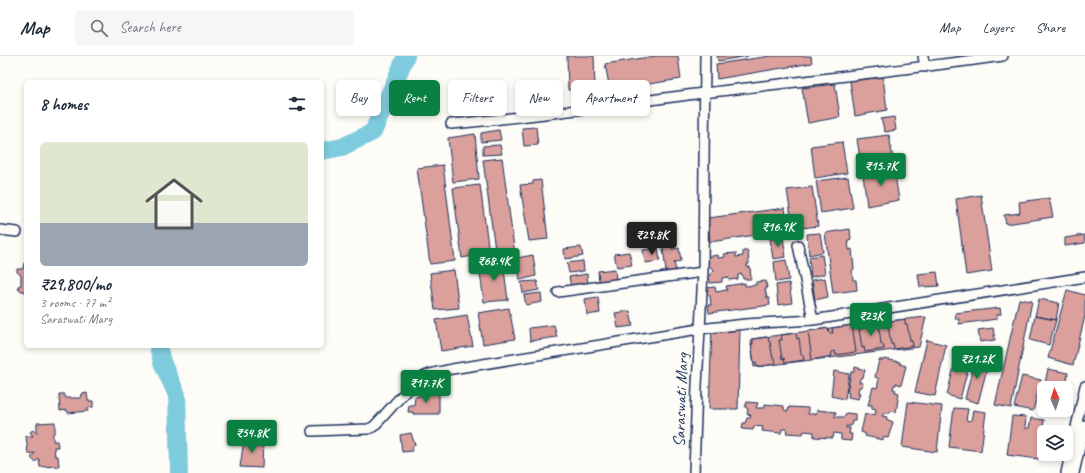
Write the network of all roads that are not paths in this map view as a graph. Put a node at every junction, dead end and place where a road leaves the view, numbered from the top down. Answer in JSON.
{"nodes":[{"id":1,"x":705,"y":56,"type":"edge"},
{"id":2,"x":923,"y":56,"type":"edge"},
{"id":3,"x":1003,"y":56,"type":"edge"},
{"id":4,"x":925,"y":67,"type":"junction"},
{"id":5,"x":704,"y":93,"type":"junction"},
{"id":6,"x":451,"y":124,"type":"dead end"},
{"id":7,"x":0,"y":230,"type":"edge"},
{"id":8,"x":17,"y":232,"type":"dead end"},
{"id":9,"x":798,"y":245,"type":"dead end"},
{"id":10,"x":703,"y":272,"type":"junction"},
{"id":11,"x":1085,"y":277,"type":"edge"},
{"id":12,"x":558,"y":292,"type":"dead end"},
{"id":13,"x":813,"y":320,"type":"junction"},
{"id":14,"x":699,"y":329,"type":"junction"},
{"id":15,"x":1085,"y":386,"type":"edge"},
{"id":16,"x":1085,"y":425,"type":"edge"},
{"id":17,"x":312,"y":431,"type":"dead end"},
{"id":18,"x":1083,"y":441,"type":"edge"},
{"id":19,"x":694,"y":473,"type":"edge"},
{"id":20,"x":1066,"y":473,"type":"edge"},
{"id":21,"x":1074,"y":473,"type":"edge"}],
"edges":[{"from":1,"to":5,"type":"street","name":"Saraswati Marg"},
{"from":2,"to":4,"type":"street"},
{"from":3,"to":4,"type":"street"},
{"from":4,"to":5,"type":"street"},
{"from":5,"to":6,"type":"street"},
{"from":5,"to":10,"type":"street","name":"Saraswati Marg"},
{"from":7,"to":8,"type":"street"},
{"from":9,"to":13,"type":"street"},
{"from":10,"to":12,"type":"street"},
{"from":10,"to":14,"type":"street","name":"Saraswati Marg"},
{"from":11,"to":13,"type":"street"},
{"from":13,"to":14,"type":"street"},
{"from":14,"to":17,"type":"street"},
{"from":14,"to":19,"type":"street","name":"Saraswati Marg"},
{"from":15,"to":20,"type":"street"},
{"from":16,"to":18,"type":"street"},
{"from":18,"to":21,"type":"street"}]}
